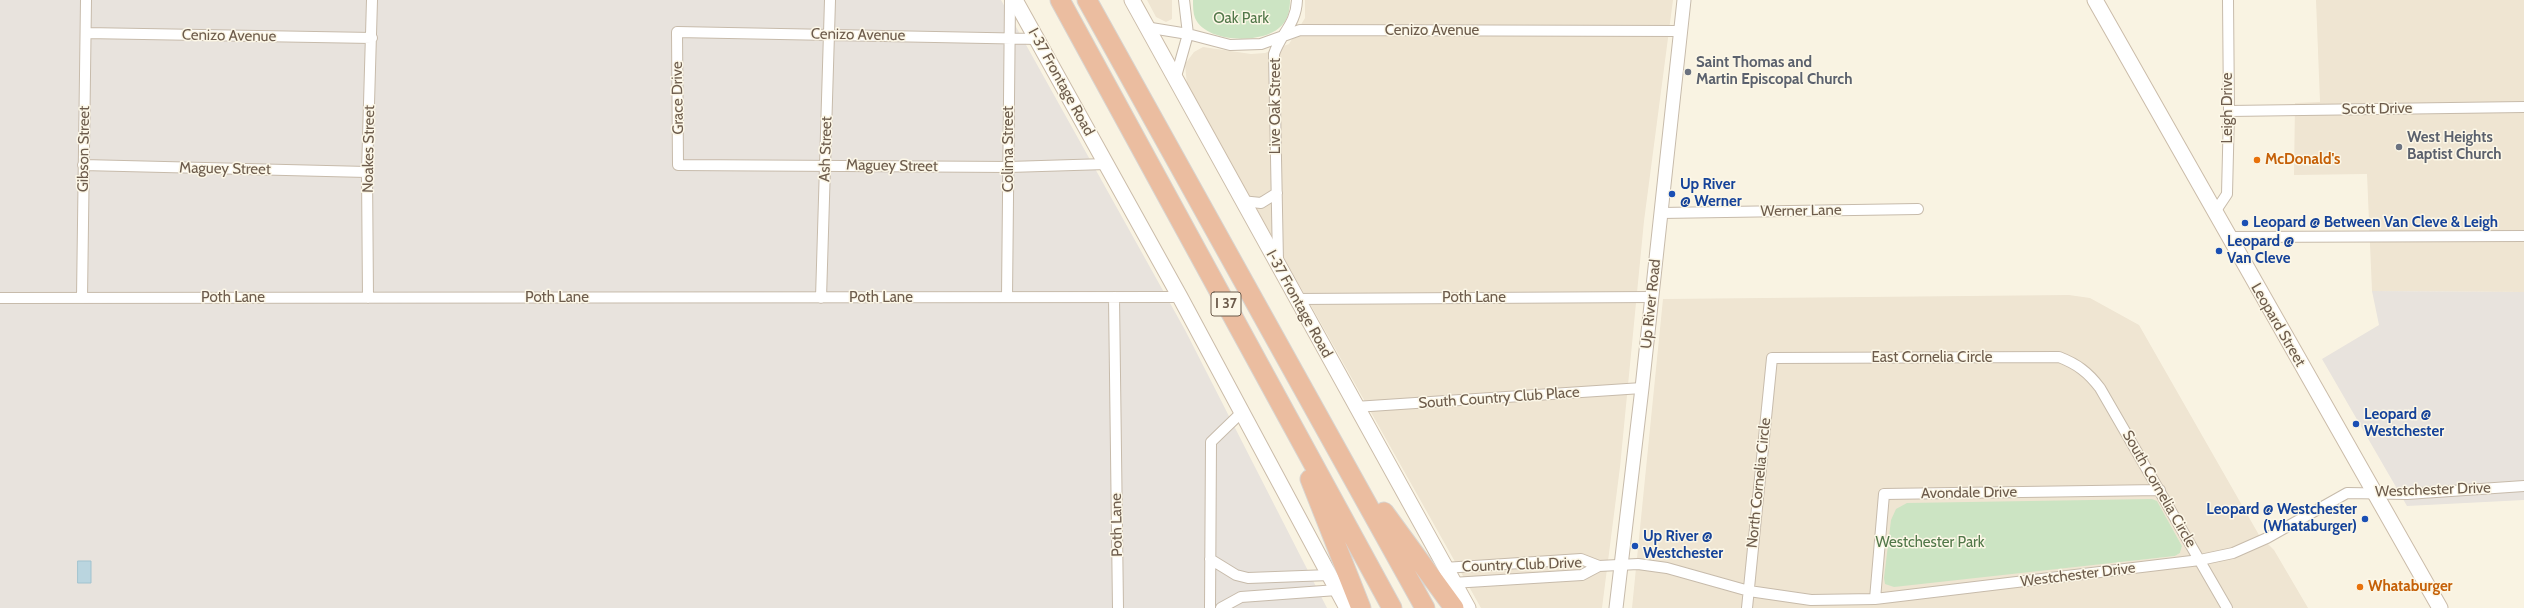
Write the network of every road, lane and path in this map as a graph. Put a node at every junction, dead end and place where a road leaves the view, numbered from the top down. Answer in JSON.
{"nodes":[{"id":1,"x":86,"y":0,"type":"edge"},
{"id":2,"x":372,"y":0,"type":"edge"},
{"id":3,"x":830,"y":0,"type":"edge"},
{"id":4,"x":1010,"y":0,"type":"edge"},
{"id":5,"x":1015,"y":0,"type":"edge"},
{"id":6,"x":1060,"y":0,"type":"edge"},
{"id":7,"x":1087,"y":0,"type":"edge"},
{"id":8,"x":1098,"y":0,"type":"edge"},
{"id":9,"x":1132,"y":0,"type":"edge"},
{"id":10,"x":1184,"y":0,"type":"edge"},
{"id":11,"x":1297,"y":0,"type":"edge"},
{"id":12,"x":1684,"y":0,"type":"edge"},
{"id":13,"x":2095,"y":0,"type":"edge"},
{"id":14,"x":2228,"y":0,"type":"edge"},
{"id":15,"x":1145,"y":27,"type":"junction"},
{"id":16,"x":677,"y":32,"type":"joint"},
{"id":17,"x":1681,"y":32,"type":"junction"},
{"id":18,"x":86,"y":33,"type":"junction"},
{"id":19,"x":830,"y":34,"type":"junction"},
{"id":20,"x":1188,"y":34,"type":"junction"},
{"id":21,"x":1009,"y":36,"type":"junction"},
{"id":22,"x":1284,"y":36,"type":"junction"},
{"id":23,"x":372,"y":38,"type":"junction"},
{"id":24,"x":1038,"y":39,"type":"junction"},
{"id":25,"x":1130,"y":79,"type":"junction"},
{"id":26,"x":1175,"y":81,"type":"junction"},
{"id":27,"x":2524,"y":107,"type":"edge"},
{"id":28,"x":2229,"y":111,"type":"junction"},
{"id":29,"x":1106,"y":164,"type":"junction"},
{"id":30,"x":678,"y":165,"type":"joint"},
{"id":31,"x":826,"y":165,"type":"junction"},
{"id":32,"x":83,"y":166,"type":"junction"},
{"id":33,"x":1009,"y":167,"type":"junction"},
{"id":34,"x":368,"y":172,"type":"junction"},
{"id":35,"x":1277,"y":193,"type":"junction"},
{"id":36,"x":1241,"y":201,"type":"junction"},
{"id":37,"x":1918,"y":209,"type":"dead end"},
{"id":38,"x":2215,"y":212,"type":"junction"},
{"id":39,"x":1661,"y":213,"type":"junction"},
{"id":40,"x":2524,"y":236,"type":"edge"},
{"id":41,"x":2229,"y":237,"type":"junction"},
{"id":42,"x":1278,"y":266,"type":"junction"},
{"id":43,"x":1114,"y":297,"type":"junction"},
{"id":44,"x":1180,"y":297,"type":"junction"},
{"id":45,"x":1652,"y":297,"type":"junction"},
{"id":46,"x":0,"y":298,"type":"edge"},
{"id":47,"x":82,"y":298,"type":"junction"},
{"id":48,"x":368,"y":298,"type":"junction"},
{"id":49,"x":821,"y":298,"type":"junction"},
{"id":50,"x":1007,"y":298,"type":"junction"},
{"id":51,"x":1295,"y":299,"type":"junction"},
{"id":52,"x":1772,"y":358,"type":"joint"},
{"id":53,"x":2088,"y":372,"type":"joint"},
{"id":54,"x":1642,"y":388,"type":"junction"},
{"id":55,"x":1355,"y":407,"type":"junction"},
{"id":56,"x":1242,"y":412,"type":"junction"},
{"id":57,"x":1296,"y":434,"type":"junction"},
{"id":58,"x":1337,"y":449,"type":"junction"},
{"id":59,"x":2524,"y":486,"type":"edge"},
{"id":60,"x":2160,"y":490,"type":"junction"},
{"id":61,"x":2374,"y":492,"type":"junction"},
{"id":62,"x":1210,"y":558,"type":"junction"},
{"id":63,"x":2200,"y":560,"type":"junction"},
{"id":64,"x":1621,"y":564,"type":"junction"},
{"id":65,"x":1599,"y":566,"type":"junction"},
{"id":66,"x":1444,"y":568,"type":"junction"},
{"id":67,"x":1330,"y":575,"type":"junction"},
{"id":68,"x":1262,"y":579,"type":"junction"},
{"id":69,"x":1452,"y":583,"type":"junction"},
{"id":70,"x":1338,"y":590,"type":"junction"},
{"id":71,"x":1748,"y":591,"type":"junction"},
{"id":72,"x":1263,"y":595,"type":"junction"},
{"id":73,"x":1875,"y":599,"type":"junction"},
{"id":74,"x":1118,"y":608,"type":"edge"},
{"id":75,"x":1210,"y":608,"type":"edge"},
{"id":76,"x":1221,"y":608,"type":"edge"},
{"id":77,"x":1347,"y":608,"type":"edge"},
{"id":78,"x":1361,"y":608,"type":"edge"},
{"id":79,"x":1392,"y":608,"type":"edge"},
{"id":80,"x":1425,"y":608,"type":"edge"},
{"id":81,"x":1454,"y":608,"type":"edge"},
{"id":82,"x":1468,"y":608,"type":"edge"},
{"id":83,"x":1616,"y":608,"type":"edge"},
{"id":84,"x":1747,"y":608,"type":"edge"},
{"id":85,"x":2227,"y":608,"type":"edge"},
{"id":86,"x":2440,"y":608,"type":"edge"}],
"edges":[{"from":1,"to":18,"type":"street","name":"Gibson Street"},
{"from":2,"to":23,"type":"street","name":"Noakes Street"},
{"from":3,"to":19,"type":"street","name":"Ash Street"},
{"from":4,"to":21,"type":"street","name":"Colima Street"},
{"from":5,"to":24,"type":"main road","name":"I-37 Frontage Road"},
{"from":6,"to":57,"type":"highway","number":"I 37"},
{"from":7,"to":25,"type":"highway","number":"I 37"},
{"from":8,"to":25,"type":"highway"},
{"from":9,"to":15,"type":"main road","name":"I-37 Frontage Road"},
{"from":10,"to":20,"type":"street"},
{"from":11,"to":22,"type":"street","name":"Live Oak Street"},
{"from":12,"to":17,"type":"street","name":"Up River Road"},
{"from":13,"to":38,"type":"main road","name":"Leopard Street"},
{"from":14,"to":28,"type":"street","name":"Leigh Drive"},
{"from":15,"to":20,"type":"street","name":"Cenizo Avenue"},
{"from":15,"to":26,"type":"main road","name":"I-37 Frontage Road"},
{"from":16,"to":19,"type":"street","name":"Cenizo Avenue"},
{"from":16,"to":30,"type":"street","name":"Grace Drive"},
{"from":17,"to":22,"type":"street","name":"Cenizo Avenue"},
{"from":17,"to":39,"type":"street","name":"Up River Road"},
{"from":18,"to":23,"type":"street","name":"Cenizo Avenue"},
{"from":18,"to":32,"type":"street","name":"Gibson Street"},
{"from":19,"to":21,"type":"street","name":"Cenizo Avenue"},
{"from":19,"to":31,"type":"street","name":"Ash Street"},
{"from":20,"to":22,"type":"street","name":"Cenizo Avenue"},
{"from":20,"to":26,"type":"street"},
{"from":21,"to":24,"type":"street","name":"Cenizo Avenue"},
{"from":21,"to":33,"type":"street","name":"Colima Street"},
{"from":22,"to":35,"type":"street","name":"Live Oak Street"},
{"from":23,"to":34,"type":"street","name":"Noakes Street"},
{"from":24,"to":29,"type":"main road","name":"I-37 Frontage Road"},
{"from":25,"to":58,"type":"highway","number":"I 37"},
{"from":26,"to":36,"type":"main road","name":"I-37 Frontage Road"},
{"from":27,"to":28,"type":"street","name":"Scott Drive"},
{"from":28,"to":38,"type":"street","name":"Leigh Drive"},
{"from":29,"to":33,"type":"street","name":"Maguey Street"},
{"from":29,"to":44,"type":"main road","name":"I-37 Frontage Road"},
{"from":30,"to":31,"type":"street","name":"Maguey Street"},
{"from":31,"to":33,"type":"street","name":"Maguey Street"},
{"from":31,"to":49,"type":"street","name":"Ash Street"},
{"from":32,"to":34,"type":"street","name":"Maguey Street"},
{"from":32,"to":47,"type":"street","name":"Gibson Street"},
{"from":33,"to":50,"type":"street","name":"Colima Street"},
{"from":34,"to":48,"type":"street","name":"Noakes Street"},
{"from":35,"to":36,"type":"street"},
{"from":35,"to":42,"type":"street","name":"Live Oak Street"},
{"from":36,"to":42,"type":"main road","name":"I-37 Frontage Road"},
{"from":37,"to":39,"type":"street","name":"Werner Lane"},
{"from":38,"to":41,"type":"main road","name":"Leopard Street"},
{"from":39,"to":45,"type":"street","name":"Up River Road"},
{"from":40,"to":41,"type":"street"},
{"from":41,"to":61,"type":"main road","name":"Leopard Street"},
{"from":42,"to":51,"type":"main road","name":"I-37 Frontage Road"},
{"from":43,"to":44,"type":"street","name":"Poth Lane"},
{"from":43,"to":50,"type":"street","name":"Poth Lane"},
{"from":43,"to":74,"type":"street","name":"Poth Lane"},
{"from":44,"to":56,"type":"main road","name":"I-37 Frontage Road"},
{"from":45,"to":51,"type":"street","name":"Poth Lane"},
{"from":45,"to":54,"type":"street","name":"Up River Road"},
{"from":46,"to":47,"type":"street","name":"Poth Lane"},
{"from":47,"to":48,"type":"street","name":"Poth Lane"},
{"from":48,"to":49,"type":"street","name":"Poth Lane"},
{"from":49,"to":50,"type":"street","name":"Poth Lane"},
{"from":51,"to":55,"type":"main road","name":"I-37 Frontage Road"},
{"from":52,"to":53,"type":"street","name":"East Cornelia Circle"},
{"from":52,"to":71,"type":"street","name":"North Cornelia Circle"},
{"from":53,"to":60,"type":"street","name":"South Cornelia Circle"},
{"from":54,"to":55,"type":"street","name":"South Country Club Place"},
{"from":54,"to":64,"type":"street","name":"Up River Road"},
{"from":55,"to":66,"type":"main road","name":"I-37 Frontage Road"},
{"from":56,"to":62,"type":"street"},
{"from":56,"to":67,"type":"main road","name":"I-37 Frontage Road"},
{"from":57,"to":78,"type":"highway"},
{"from":57,"to":79,"type":"highway","number":"I 37"},
{"from":58,"to":80,"type":"highway","number":"I 37"},
{"from":58,"to":81,"type":"highway"},
{"from":59,"to":61,"type":"street","name":"Westchester Drive"},
{"from":60,"to":63,"type":"street","name":"South Cornelia Circle"},
{"from":60,"to":73,"type":"street","name":"Avondale Drive"},
{"from":61,"to":63,"type":"street","name":"Westchester Drive"},
{"from":61,"to":86,"type":"main road","name":"Leopard Street"},
{"from":62,"to":68,"type":"street"},
{"from":62,"to":75,"type":"street"},
{"from":63,"to":73,"type":"street","name":"Westchester Drive"},
{"from":63,"to":85,"type":"street","name":"South Cornelia Circle"},
{"from":64,"to":65,"type":"street","name":"Country Club Drive"},
{"from":64,"to":71,"type":"street","name":"Westchester Drive"},
{"from":64,"to":83,"type":"street","name":"Up River Road"},
{"from":65,"to":66,"type":"street","name":"Country Club Drive"},
{"from":65,"to":69,"type":"street","name":"Country Club Drive"},
{"from":66,"to":69,"type":"main road","name":"I-37 Frontage Road"},
{"from":67,"to":68,"type":"street"},
{"from":67,"to":70,"type":"main road","name":"I-37 Frontage Road"},
{"from":68,"to":72,"type":"street"},
{"from":69,"to":82,"type":"main road","name":"I-37 Frontage Road"},
{"from":70,"to":72,"type":"street"},
{"from":70,"to":77,"type":"main road","name":"I-37 Frontage Road"},
{"from":71,"to":73,"type":"street","name":"Westchester Drive"},
{"from":71,"to":84,"type":"street","name":"North Cornelia Circle"},
{"from":72,"to":76,"type":"street"}]}
